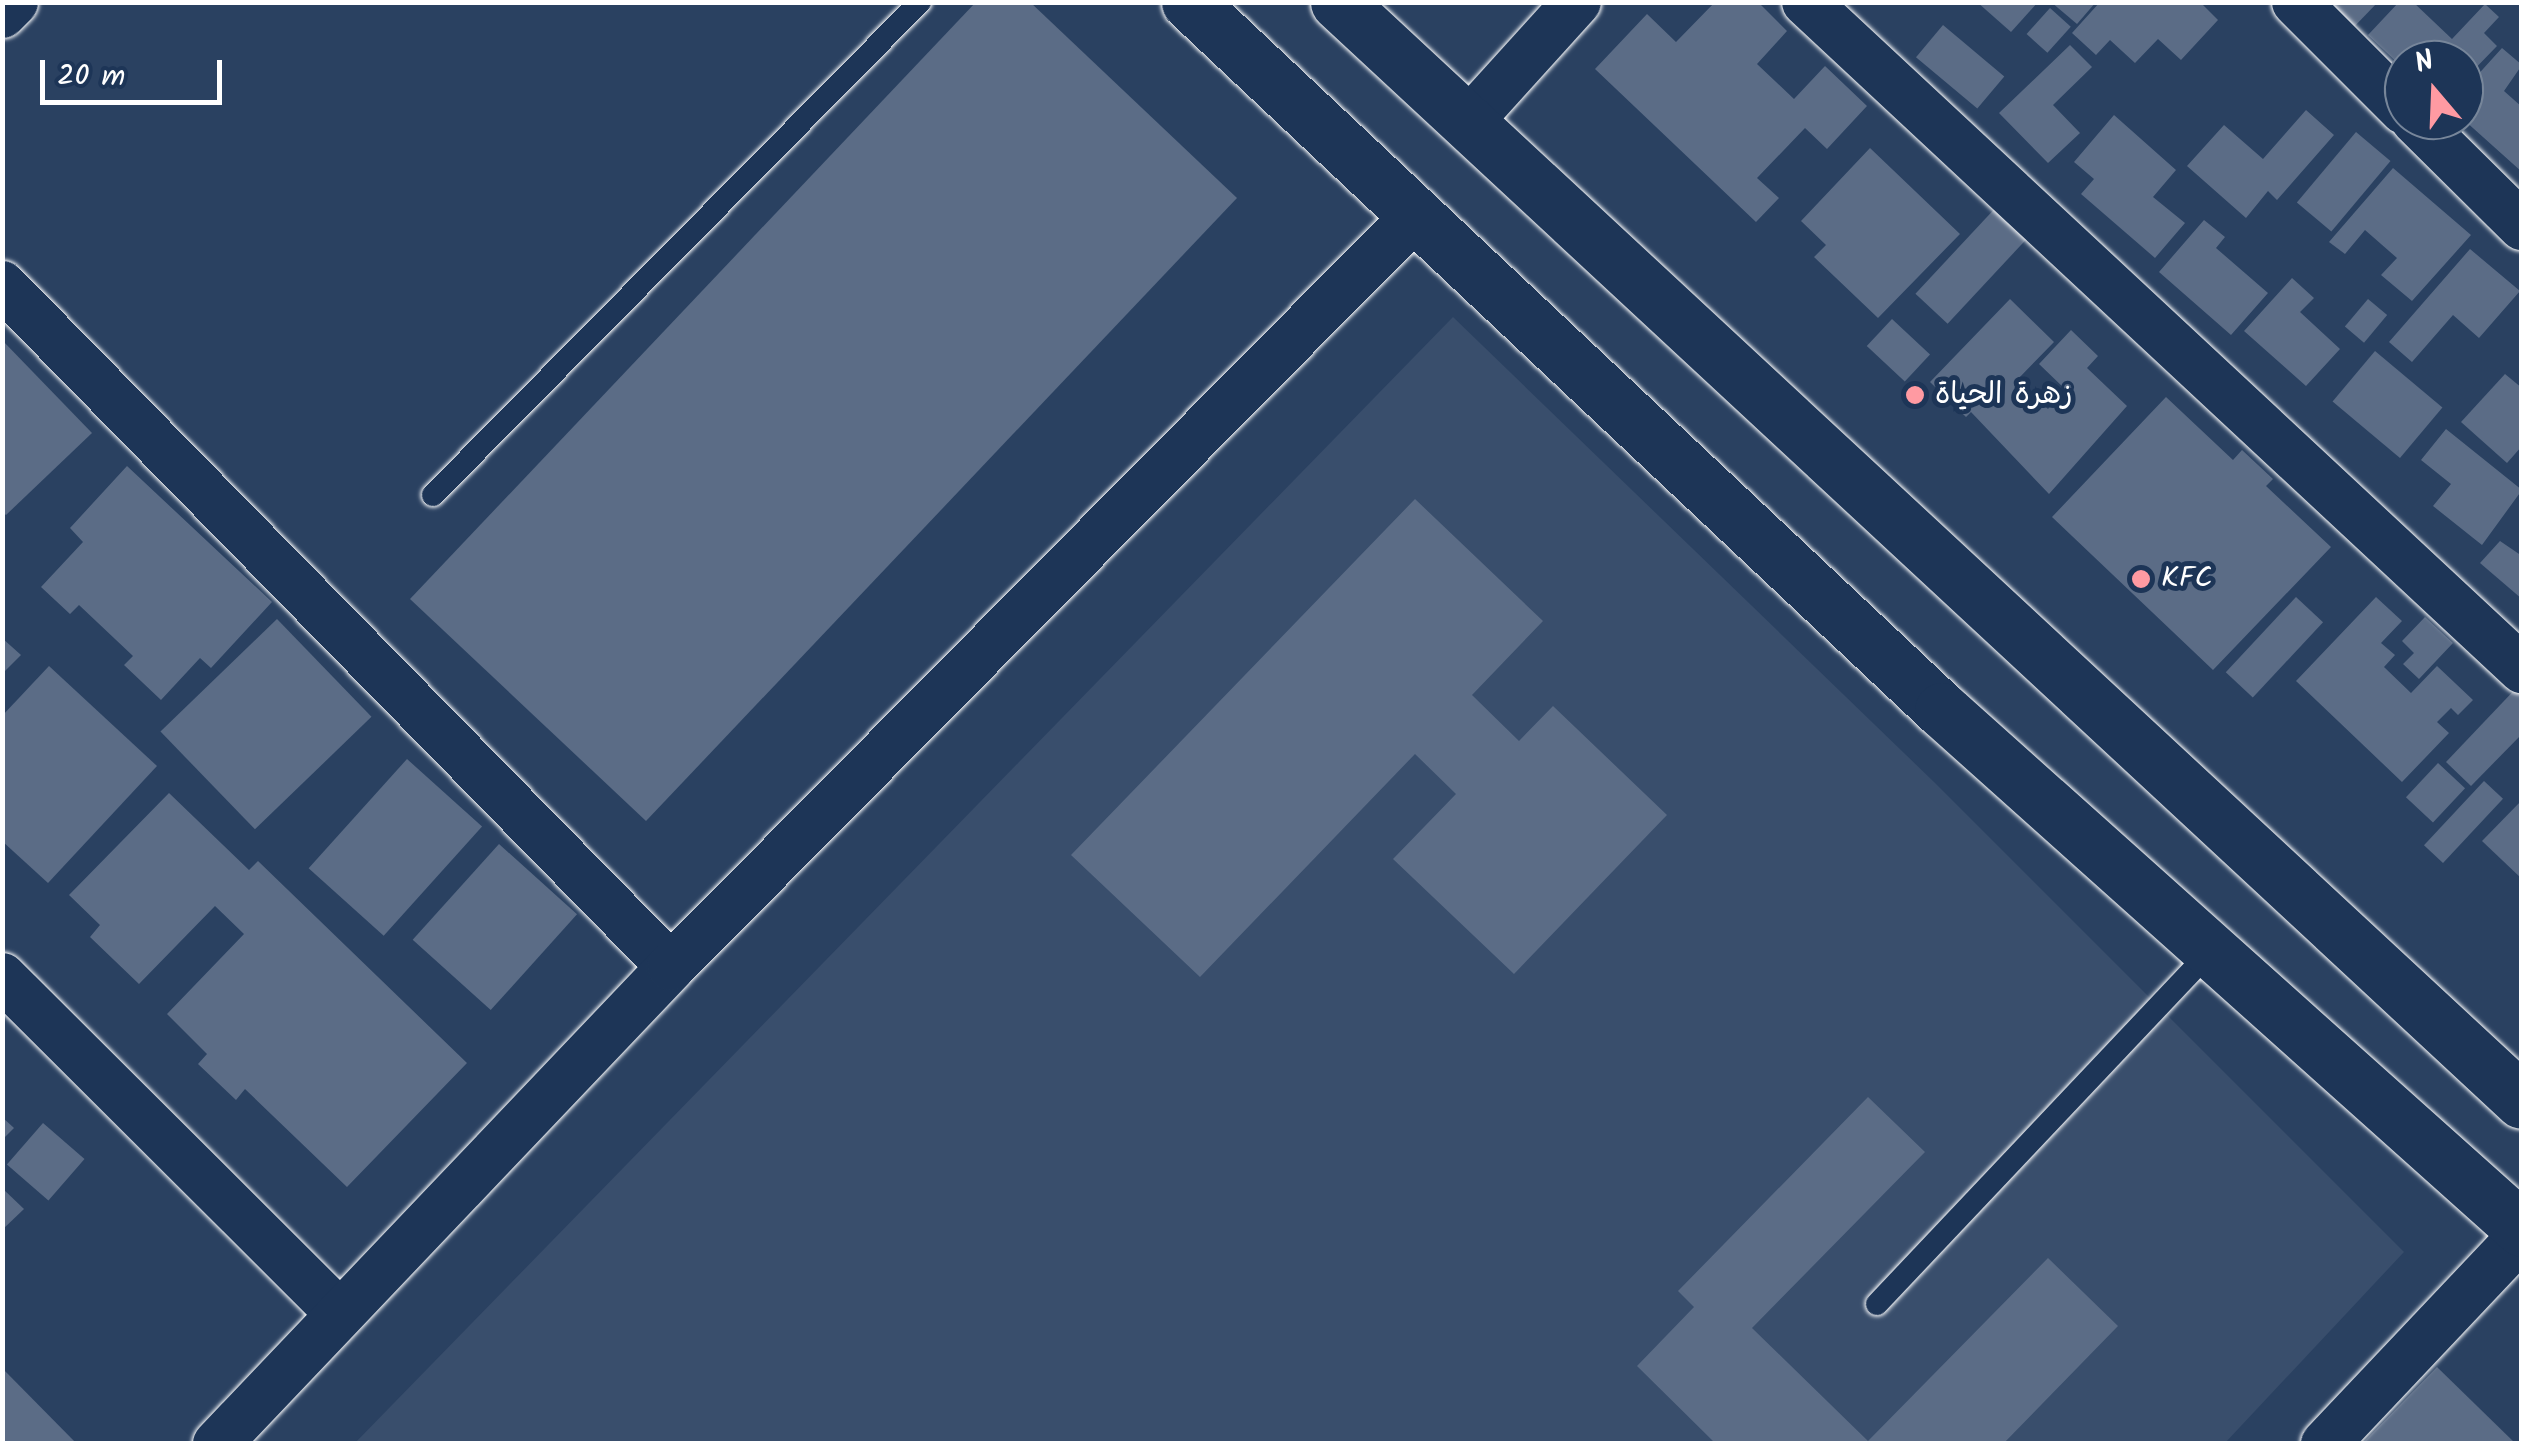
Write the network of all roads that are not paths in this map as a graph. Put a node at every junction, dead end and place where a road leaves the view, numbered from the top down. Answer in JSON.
{"nodes":[{"id":1,"x":14,"y":2,"type":"edge"},
{"id":2,"x":920,"y":2,"type":"edge"},
{"id":3,"x":1189,"y":2,"type":"edge"},
{"id":4,"x":1338,"y":2,"type":"edge"},
{"id":5,"x":1577,"y":2,"type":"edge"},
{"id":6,"x":1806,"y":2,"type":"edge"},
{"id":7,"x":2296,"y":2,"type":"edge"},
{"id":8,"x":2,"y":14,"type":"edge"},
{"id":9,"x":2384,"y":90,"type":"edge"},
{"id":10,"x":1468,"y":122,"type":"junction"},
{"id":11,"x":2434,"y":140,"type":"edge"},
{"id":12,"x":1415,"y":216,"type":"junction"},
{"id":13,"x":2522,"y":226,"type":"edge"},
{"id":14,"x":2,"y":285,"type":"edge"},
{"id":15,"x":433,"y":495,"type":"dead end"},
{"id":16,"x":2522,"y":669,"type":"edge"},
{"id":17,"x":2211,"y":951,"type":"junction"},
{"id":18,"x":671,"y":967,"type":"junction"},
{"id":19,"x":2,"y":977,"type":"edge"},
{"id":20,"x":2522,"y":1100,"type":"edge"},
{"id":21,"x":2522,"y":1233,"type":"edge"},
{"id":22,"x":1876,"y":1304,"type":"dead end"},
{"id":23,"x":337,"y":1310,"type":"junction"},
{"id":24,"x":217,"y":1444,"type":"edge"},
{"id":25,"x":2325,"y":1444,"type":"edge"}],
"edges":[{"from":1,"to":8,"type":"street"},
{"from":2,"to":15,"type":"lane"},
{"from":3,"to":12,"type":"street"},
{"from":4,"to":10,"type":"street"},
{"from":5,"to":10,"type":"street"},
{"from":6,"to":16,"type":"street"},
{"from":7,"to":9,"type":"street"},
{"from":10,"to":20,"type":"street"},
{"from":11,"to":13,"type":"street"},
{"from":12,"to":17,"type":"street"},
{"from":12,"to":18,"type":"street"},
{"from":14,"to":18,"type":"street"},
{"from":17,"to":21,"type":"street"},
{"from":17,"to":22,"type":"lane"},
{"from":18,"to":23,"type":"street"},
{"from":19,"to":23,"type":"street"},
{"from":21,"to":25,"type":"street"},
{"from":23,"to":24,"type":"street"}]}
